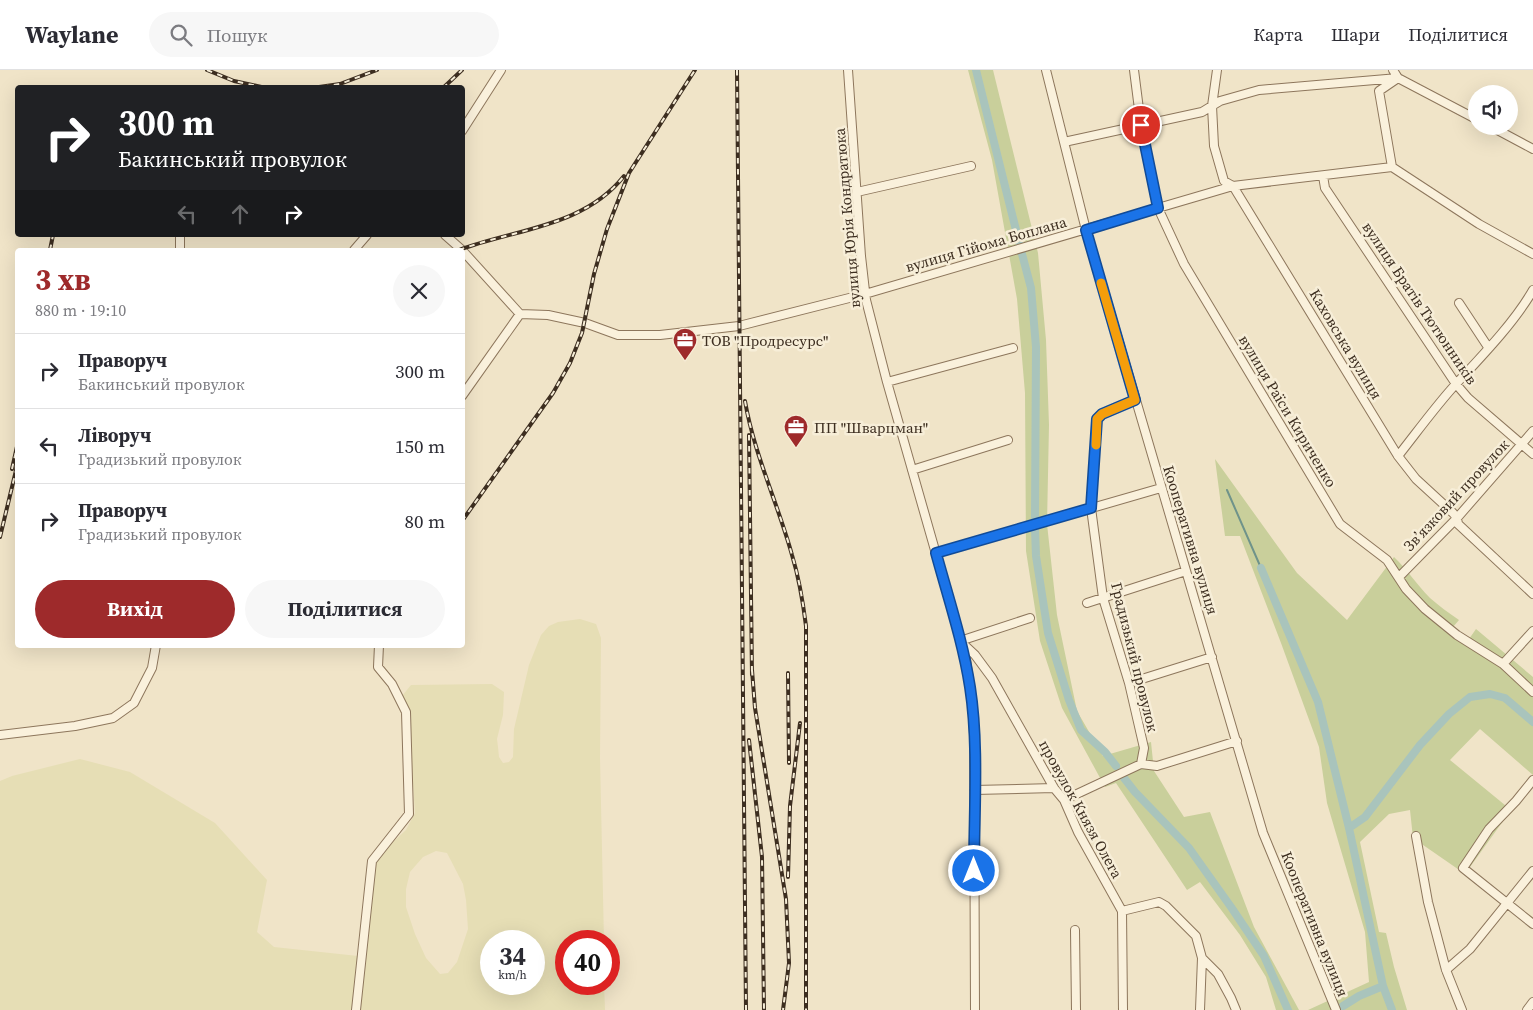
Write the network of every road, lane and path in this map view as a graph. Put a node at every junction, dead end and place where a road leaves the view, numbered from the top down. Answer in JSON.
{"nodes":[{"id":1,"x":501,"y":70,"type":"edge"},
{"id":2,"x":849,"y":70,"type":"edge"},
{"id":3,"x":1046,"y":70,"type":"edge"},
{"id":4,"x":1134,"y":70,"type":"edge"},
{"id":5,"x":1217,"y":70,"type":"edge"},
{"id":6,"x":1393,"y":70,"type":"edge"},
{"id":7,"x":1398,"y":78,"type":"junction"},
{"id":8,"x":1212,"y":106,"type":"junction"},
{"id":9,"x":1468,"y":115,"type":"edge"},
{"id":10,"x":1141,"y":125,"type":"junction"},
{"id":11,"x":465,"y":126,"type":"edge"},
{"id":12,"x":1507,"y":135,"type":"edge"},
{"id":13,"x":1064,"y":142,"type":"junction"},
{"id":14,"x":1533,"y":149,"type":"edge"},
{"id":15,"x":971,"y":166,"type":"dead end"},
{"id":16,"x":1392,"y":167,"type":"junction"},
{"id":17,"x":1323,"y":176,"type":"junction"},
{"id":18,"x":1233,"y":186,"type":"junction"},
{"id":19,"x":857,"y":192,"type":"junction"},
{"id":20,"x":1158,"y":208,"type":"junction"},
{"id":21,"x":1086,"y":230,"type":"junction"},
{"id":22,"x":366,"y":237,"type":"edge"},
{"id":23,"x":447,"y":237,"type":"edge"},
{"id":24,"x":356,"y":248,"type":"edge"},
{"id":25,"x":460,"y":248,"type":"edge"},
{"id":26,"x":465,"y":253,"type":"edge"},
{"id":27,"x":1533,"y":254,"type":"edge"},
{"id":28,"x":1533,"y":290,"type":"edge"},
{"id":29,"x":865,"y":294,"type":"junction"},
{"id":30,"x":1458,"y":303,"type":"dead end"},
{"id":31,"x":520,"y":314,"type":"junction"},
{"id":32,"x":1488,"y":347,"type":"junction"},
{"id":33,"x":1013,"y":348,"type":"dead end"},
{"id":34,"x":887,"y":382,"type":"junction"},
{"id":35,"x":1456,"y":384,"type":"junction"},
{"id":36,"x":465,"y":392,"type":"edge"},
{"id":37,"x":1135,"y":400,"type":"junction"},
{"id":38,"x":1533,"y":431,"type":"edge"},
{"id":39,"x":1008,"y":440,"type":"dead end"},
{"id":40,"x":1521,"y":445,"type":"junction"},
{"id":41,"x":1533,"y":454,"type":"edge"},
{"id":42,"x":1398,"y":456,"type":"junction"},
{"id":43,"x":912,"y":470,"type":"junction"},
{"id":44,"x":1161,"y":488,"type":"junction"},
{"id":45,"x":1091,"y":508,"type":"junction"},
{"id":46,"x":1457,"y":518,"type":"junction"},
{"id":47,"x":936,"y":553,"type":"junction"},
{"id":48,"x":1186,"y":572,"type":"junction"},
{"id":49,"x":1398,"y":577,"type":"junction"},
{"id":50,"x":1533,"y":594,"type":"edge"},
{"id":51,"x":1103,"y":598,"type":"junction"},
{"id":52,"x":1087,"y":603,"type":"dead end"},
{"id":53,"x":1030,"y":618,"type":"dead end"},
{"id":54,"x":1533,"y":632,"type":"edge"},
{"id":55,"x":960,"y":641,"type":"junction"},
{"id":56,"x":155,"y":648,"type":"edge"},
{"id":57,"x":379,"y":648,"type":"edge"},
{"id":58,"x":1212,"y":657,"type":"junction"},
{"id":59,"x":1502,"y":664,"type":"junction"},
{"id":60,"x":1129,"y":683,"type":"junction"},
{"id":61,"x":1533,"y":692,"type":"edge"},
{"id":62,"x":0,"y":735,"type":"edge"},
{"id":63,"x":1237,"y":741,"type":"junction"},
{"id":64,"x":1142,"y":764,"type":"junction"},
{"id":65,"x":1533,"y":780,"type":"edge"},
{"id":66,"x":1054,"y":788,"type":"junction"},
{"id":67,"x":974,"y":790,"type":"junction"},
{"id":68,"x":1064,"y":800,"type":"junction"},
{"id":69,"x":1416,"y":836,"type":"dead end"},
{"id":70,"x":1533,"y":871,"type":"edge"},
{"id":71,"x":1507,"y":904,"type":"junction"},
{"id":72,"x":1122,"y":911,"type":"junction"},
{"id":73,"x":1533,"y":924,"type":"edge"},
{"id":74,"x":1075,"y":930,"type":"dead end"},
{"id":75,"x":1202,"y":958,"type":"junction"},
{"id":76,"x":1446,"y":970,"type":"junction"},
{"id":77,"x":1533,"y":1002,"type":"edge"},
{"id":78,"x":356,"y":1010,"type":"edge"},
{"id":79,"x":975,"y":1010,"type":"edge"},
{"id":80,"x":1076,"y":1010,"type":"edge"},
{"id":81,"x":1123,"y":1010,"type":"edge"},
{"id":82,"x":1200,"y":1010,"type":"edge"},
{"id":83,"x":1236,"y":1010,"type":"edge"},
{"id":84,"x":1336,"y":1010,"type":"edge"},
{"id":85,"x":1462,"y":1010,"type":"edge"},
{"id":86,"x":1527,"y":1010,"type":"edge"}],
"edges":[{"from":1,"to":11,"type":"street"},
{"from":2,"to":19,"type":"street","name":"вулиця Юрія Кондратюка"},
{"from":3,"to":13,"type":"street","name":"Кооперативна вулиця"},
{"from":4,"to":10,"type":"street","name":"вулиця Раїси Кириченко"},
{"from":5,"to":8,"type":"street","name":"Каховська вулиця"},
{"from":6,"to":7,"type":"street"},
{"from":7,"to":8,"type":"street"},
{"from":7,"to":9,"type":"street"},
{"from":7,"to":16,"type":"street"},
{"from":8,"to":10,"type":"street"},
{"from":8,"to":18,"type":"street","name":"Каховська вулиця"},
{"from":10,"to":13,"type":"street"},
{"from":10,"to":20,"type":"street","name":"вулиця Раїси Кириченко"},
{"from":12,"to":14,"type":"street"},
{"from":13,"to":21,"type":"street","name":"Кооперативна вулиця"},
{"from":15,"to":19,"type":"street"},
{"from":16,"to":17,"type":"street","name":"вулиця Гійома Боплана"},
{"from":16,"to":27,"type":"street"},
{"from":17,"to":18,"type":"street","name":"вулиця Гійома Боплана"},
{"from":17,"to":35,"type":"street","name":"вулиця Братів Тютюнників"},
{"from":18,"to":20,"type":"street","name":"вулиця Гійома Боплана"},
{"from":18,"to":42,"type":"street","name":"Каховська вулиця"},
{"from":19,"to":29,"type":"street","name":"вулиця Юрія Кондратюка"},
{"from":20,"to":21,"type":"street","name":"вулиця Гійома Боплана"},
{"from":20,"to":49,"type":"street","name":"вулиця Раїси Кириченко"},
{"from":21,"to":29,"type":"street","name":"вулиця Гійома Боплана"},
{"from":21,"to":37,"type":"street","name":"Кооперативна вулиця"},
{"from":22,"to":24,"type":"street"},
{"from":23,"to":25,"type":"street"},
{"from":26,"to":31,"type":"street"},
{"from":28,"to":32,"type":"street"},
{"from":29,"to":31,"type":"street","name":"вулиця Гійома Боплана"},
{"from":29,"to":34,"type":"street","name":"вулиця Юрія Кондратюка"},
{"from":30,"to":32,"type":"street"},
{"from":31,"to":36,"type":"street"},
{"from":32,"to":35,"type":"street"},
{"from":33,"to":34,"type":"street"},
{"from":34,"to":43,"type":"street","name":"вулиця Юрія Кондратюка"},
{"from":35,"to":40,"type":"street","name":"вулиця Братів Тютюнників"},
{"from":35,"to":42,"type":"street"},
{"from":37,"to":44,"type":"street","name":"Кооперативна вулиця"},
{"from":37,"to":45,"type":"street","name":"Градизький провулок"},
{"from":38,"to":40,"type":"street","name":"Звʼязковий провулок"},
{"from":39,"to":43,"type":"street"},
{"from":40,"to":41,"type":"street","name":"вулиця Братів Тютюнників"},
{"from":40,"to":46,"type":"street","name":"Звʼязковий провулок"},
{"from":42,"to":46,"type":"street","name":"Каховська вулиця"},
{"from":43,"to":47,"type":"street","name":"вулиця Юрія Кондратюка"},
{"from":44,"to":45,"type":"street"},
{"from":44,"to":48,"type":"street","name":"Кооперативна вулиця"},
{"from":45,"to":47,"type":"street"},
{"from":45,"to":51,"type":"street","name":"Градизький провулок"},
{"from":46,"to":49,"type":"street","name":"Звʼязковий провулок"},
{"from":46,"to":50,"type":"street","name":"Каховська вулиця"},
{"from":47,"to":55,"type":"street","name":"вулиця Юрія Кондратюка"},
{"from":48,"to":51,"type":"street"},
{"from":48,"to":58,"type":"street","name":"Кооперативна вулиця"},
{"from":49,"to":59,"type":"street","name":"вулиця Раїси Кириченко"},
{"from":51,"to":52,"type":"street"},
{"from":51,"to":60,"type":"street","name":"Градизький провулок"},
{"from":53,"to":55,"type":"street"},
{"from":54,"to":59,"type":"street"},
{"from":55,"to":66,"type":"street","name":"провулок Князя Олега"},
{"from":55,"to":67,"type":"street","name":"вулиця Юрія Кондратюка"},
{"from":56,"to":62,"type":"street"},
{"from":57,"to":78,"type":"street"},
{"from":58,"to":60,"type":"street"},
{"from":58,"to":63,"type":"street","name":"Кооперативна вулиця"},
{"from":59,"to":61,"type":"street","name":"вулиця Раїси Кириченко"},
{"from":60,"to":64,"type":"street","name":"Градизький провулок"},
{"from":63,"to":64,"type":"street"},
{"from":63,"to":84,"type":"street","name":"Кооперативна вулиця"},
{"from":64,"to":68,"type":"street"},
{"from":65,"to":71,"type":"street"},
{"from":66,"to":67,"type":"street"},
{"from":66,"to":68,"type":"street","name":"провулок Князя Олега"},
{"from":67,"to":79,"type":"street","name":"вулиця Юрія Кондратюка"},
{"from":68,"to":72,"type":"street","name":"провулок Князя Олега"},
{"from":69,"to":76,"type":"street"},
{"from":70,"to":71,"type":"street"},
{"from":71,"to":73,"type":"street"},
{"from":71,"to":76,"type":"street"},
{"from":72,"to":75,"type":"street"},
{"from":72,"to":81,"type":"street","name":"провулок Князя Олега"},
{"from":74,"to":80,"type":"street"},
{"from":75,"to":82,"type":"street"},
{"from":75,"to":83,"type":"street"},
{"from":76,"to":85,"type":"street"},
{"from":77,"to":86,"type":"street"}]}
